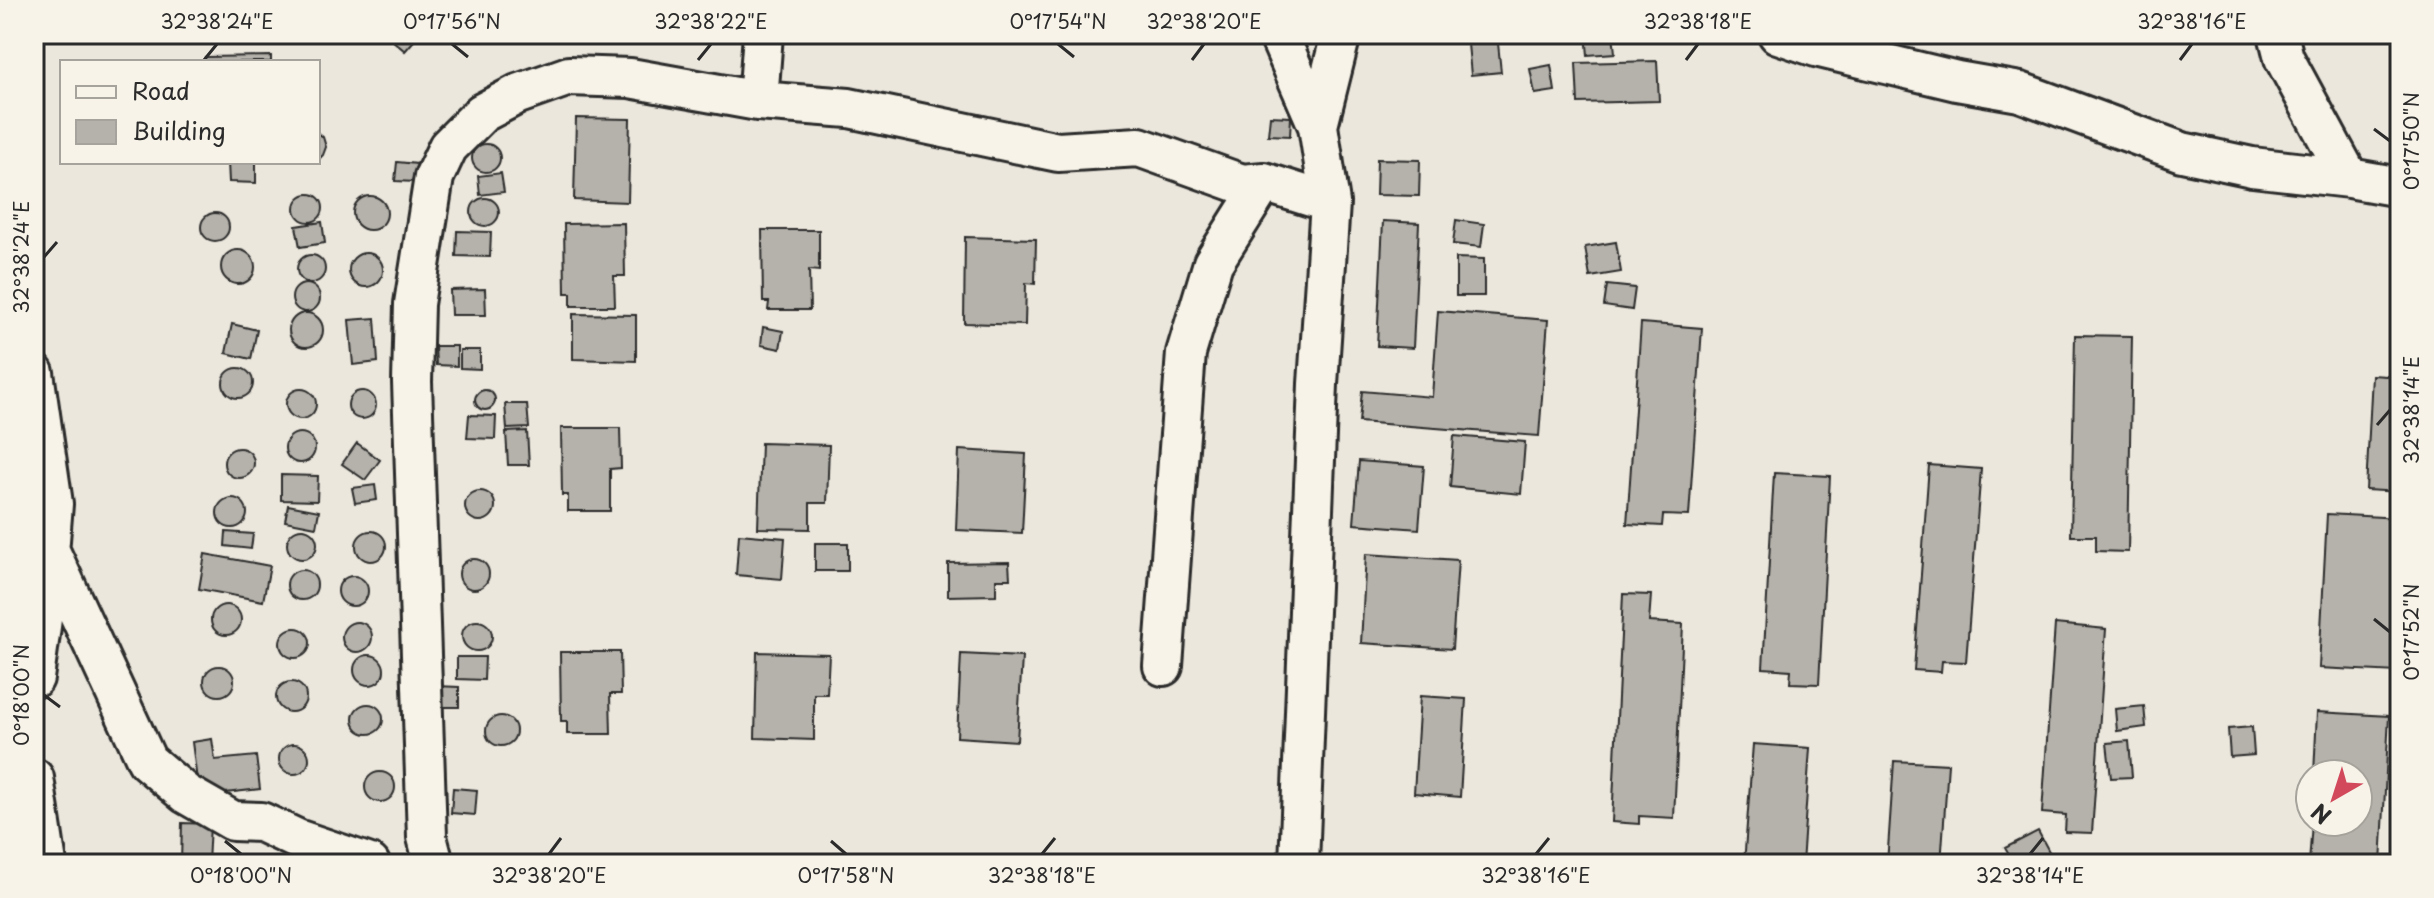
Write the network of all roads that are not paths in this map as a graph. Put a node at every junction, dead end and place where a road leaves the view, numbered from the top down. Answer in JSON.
{"nodes":[{"id":1,"x":763,"y":34,"type":"edge"},
{"id":2,"x":1278,"y":34,"type":"edge"},
{"id":3,"x":1341,"y":34,"type":"edge"},
{"id":4,"x":1778,"y":34,"type":"edge"},
{"id":5,"x":2278,"y":34,"type":"edge"},
{"id":6,"x":758,"y":101,"type":"junction"},
{"id":7,"x":1318,"y":126,"type":"junction"},
{"id":8,"x":2349,"y":178,"type":"junction"},
{"id":9,"x":1264,"y":182,"type":"junction"},
{"id":10,"x":2400,"y":187,"type":"edge"},
{"id":11,"x":1330,"y":203,"type":"junction"},
{"id":12,"x":34,"y":373,"type":"edge"},
{"id":13,"x":49,"y":549,"type":"junction"},
{"id":14,"x":1163,"y":666,"type":"dead end"},
{"id":15,"x":34,"y":678,"type":"edge"},
{"id":16,"x":34,"y":778,"type":"edge"},
{"id":17,"x":47,"y":864,"type":"edge"},
{"id":18,"x":370,"y":864,"type":"edge"},
{"id":19,"x":434,"y":864,"type":"edge"},
{"id":20,"x":1299,"y":864,"type":"edge"}],
"edges":[{"from":1,"to":6,"type":"street"},
{"from":2,"to":7,"type":"street"},
{"from":3,"to":7,"type":"street"},
{"from":4,"to":8,"type":"street"},
{"from":5,"to":8,"type":"street"},
{"from":6,"to":9,"type":"street"},
{"from":6,"to":19,"type":"street"},
{"from":7,"to":11,"type":"street"},
{"from":8,"to":10,"type":"street"},
{"from":9,"to":11,"type":"street"},
{"from":9,"to":14,"type":"street"},
{"from":11,"to":20,"type":"street"},
{"from":12,"to":13,"type":"street"},
{"from":13,"to":15,"type":"street"},
{"from":13,"to":18,"type":"street"},
{"from":16,"to":17,"type":"street"}]}
